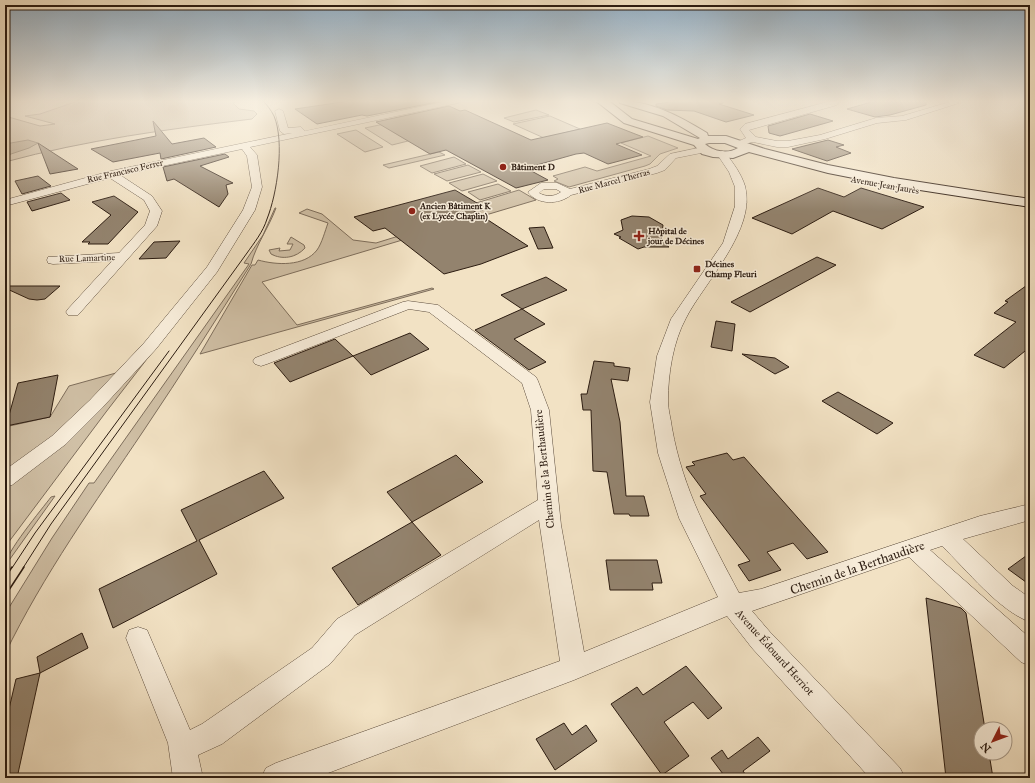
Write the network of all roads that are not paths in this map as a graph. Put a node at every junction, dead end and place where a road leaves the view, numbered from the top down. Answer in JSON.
{"nodes":[{"id":1,"x":278,"y":138,"type":"edge"},
{"id":2,"x":677,"y":138,"type":"edge"},
{"id":3,"x":710,"y":138,"type":"edge"},
{"id":4,"x":745,"y":138,"type":"edge"},
{"id":5,"x":819,"y":138,"type":"edge"},
{"id":6,"x":714,"y":139,"type":"junction"},
{"id":7,"x":243,"y":145,"type":"junction"},
{"id":8,"x":744,"y":145,"type":"junction"},
{"id":9,"x":702,"y":146,"type":"junction"},
{"id":10,"x":722,"y":154,"type":"junction"},
{"id":11,"x":111,"y":174,"type":"junction"},
{"id":12,"x":567,"y":193,"type":"dead end"},
{"id":13,"x":5,"y":203,"type":"edge"},
{"id":14,"x":1030,"y":203,"type":"edge"},
{"id":15,"x":1030,"y":208,"type":"edge"},
{"id":16,"x":121,"y":257,"type":"junction"},
{"id":17,"x":53,"y":260,"type":"dead end"},
{"id":18,"x":73,"y":312,"type":"dead end"},
{"id":19,"x":261,"y":361,"type":"dead end"},
{"id":20,"x":5,"y":480,"type":"edge"},
{"id":21,"x":548,"y":504,"type":"junction"},
{"id":22,"x":1025,"y":517,"type":"edge"},
{"id":23,"x":946,"y":536,"type":"junction"},
{"id":24,"x":913,"y":548,"type":"junction"},
{"id":25,"x":734,"y":606,"type":"junction"},
{"id":26,"x":1030,"y":611,"type":"edge"},
{"id":27,"x":138,"y":638,"type":"dead end"},
{"id":28,"x":1030,"y":654,"type":"edge"},
{"id":29,"x":574,"y":668,"type":"junction"},
{"id":30,"x":183,"y":748,"type":"junction"},
{"id":31,"x":188,"y":778,"type":"edge"},
{"id":32,"x":276,"y":778,"type":"edge"},
{"id":33,"x":890,"y":778,"type":"edge"}],
"edges":[{"from":1,"to":7,"type":"street","name":"Rue Francisco Ferrer"},
{"from":2,"to":9,"type":"main road"},
{"from":3,"to":6,"type":"main road"},
{"from":4,"to":8,"type":"street"},
{"from":5,"to":8,"type":"street"},
{"from":6,"to":8,"type":"main road"},
{"from":6,"to":9,"type":"main road"},
{"from":7,"to":11,"type":"street","name":"Rue Francisco Ferrer"},
{"from":7,"to":20,"type":"street"},
{"from":8,"to":10,"type":"main road"},
{"from":8,"to":14,"type":"main road","name":"Avenue Jean Jaurès"},
{"from":8,"to":15,"type":"main road","name":"Avenue Jean Jaurès"},
{"from":9,"to":10,"type":"main road"},
{"from":9,"to":12,"type":"street","name":"Rue Marcel Therras"},
{"from":10,"to":25,"type":"street","name":"Avenue Édouard Herriot"},
{"from":11,"to":13,"type":"street","name":"Rue Francisco Ferrer"},
{"from":11,"to":16,"type":"street","name":"Rue Lamartine"},
{"from":16,"to":17,"type":"street","name":"Rue Lamartine"},
{"from":16,"to":18,"type":"street","name":"Rue Lamartine"},
{"from":19,"to":21,"type":"street","name":"Chemin de la Berthaudière"},
{"from":21,"to":29,"type":"street","name":"Chemin de la Berthaudière"},
{"from":21,"to":30,"type":"street"},
{"from":22,"to":23,"type":"street","name":"Chemin de la Berthaudière"},
{"from":23,"to":24,"type":"street","name":"Chemin de la Berthaudière"},
{"from":23,"to":26,"type":"street"},
{"from":24,"to":25,"type":"street","name":"Chemin de la Berthaudière"},
{"from":24,"to":28,"type":"street"},
{"from":25,"to":29,"type":"street","name":"Chemin de la Berthaudière"},
{"from":25,"to":33,"type":"street","name":"Avenue Édouard Herriot"},
{"from":27,"to":30,"type":"street"},
{"from":29,"to":32,"type":"street","name":"Chemin de la Berthaudière"},
{"from":30,"to":31,"type":"street"}]}
